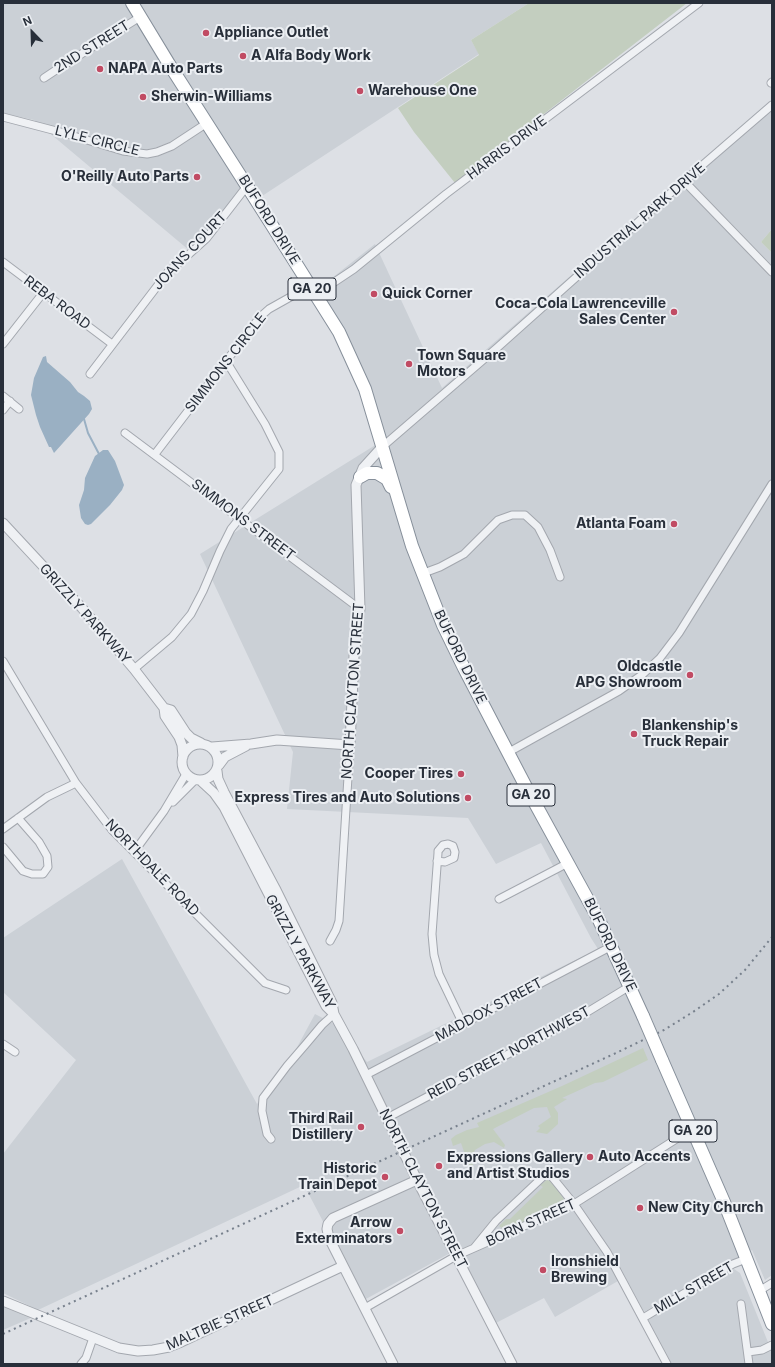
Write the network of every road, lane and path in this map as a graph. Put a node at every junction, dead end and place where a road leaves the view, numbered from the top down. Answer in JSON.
{"nodes":[{"id":1,"x":132,"y":3,"type":"edge"},
{"id":2,"x":699,"y":3,"type":"edge"},
{"id":3,"x":140,"y":17,"type":"junction"},
{"id":4,"x":44,"y":78,"type":"dead end"},
{"id":5,"x":772,"y":105,"type":"edge"},
{"id":6,"x":3,"y":117,"type":"edge"},
{"id":7,"x":207,"y":123,"type":"junction"},
{"id":8,"x":684,"y":181,"type":"junction"},
{"id":9,"x":247,"y":186,"type":"junction"},
{"id":10,"x":3,"y":262,"type":"edge"},
{"id":11,"x":772,"y":272,"type":"edge"},
{"id":12,"x":313,"y":290,"type":"junction"},
{"id":13,"x":43,"y":293,"type":"junction"},
{"id":14,"x":3,"y":344,"type":"edge"},
{"id":15,"x":112,"y":344,"type":"junction"},
{"id":16,"x":226,"y":361,"type":"junction"},
{"id":17,"x":90,"y":374,"type":"dead end"},
{"id":18,"x":3,"y":396,"type":"edge"},
{"id":19,"x":10,"y":401,"type":"junction"},
{"id":20,"x":19,"y":409,"type":"dead end"},
{"id":21,"x":3,"y":410,"type":"edge"},
{"id":22,"x":125,"y":433,"type":"dead end"},
{"id":23,"x":382,"y":447,"type":"junction"},
{"id":24,"x":155,"y":454,"type":"junction"},
{"id":25,"x":360,"y":477,"type":"junction"},
{"id":26,"x":772,"y":484,"type":"edge"},
{"id":27,"x":396,"y":496,"type":"junction"},
{"id":28,"x":240,"y":519,"type":"junction"},
{"id":29,"x":3,"y":523,"type":"edge"},
{"id":30,"x":421,"y":574,"type":"junction"},
{"id":31,"x":560,"y":577,"type":"dead end"},
{"id":32,"x":360,"y":609,"type":"junction"},
{"id":33,"x":3,"y":661,"type":"edge"},
{"id":34,"x":134,"y":669,"type":"junction"},
{"id":35,"x":164,"y":708,"type":"junction"},
{"id":36,"x":201,"y":744,"type":"junction"},
{"id":37,"x":251,"y":744,"type":"junction"},
{"id":38,"x":350,"y":745,"type":"junction"},
{"id":39,"x":212,"y":748,"type":"junction"},
{"id":40,"x":509,"y":752,"type":"junction"},
{"id":41,"x":183,"y":757,"type":"junction"},
{"id":42,"x":218,"y":768,"type":"junction"},
{"id":43,"x":186,"y":774,"type":"junction"},
{"id":44,"x":198,"y":780,"type":"junction"},
{"id":45,"x":76,"y":783,"type":"junction"},
{"id":46,"x":164,"y":811,"type":"junction"},
{"id":47,"x":18,"y":818,"type":"junction"},
{"id":48,"x":3,"y":829,"type":"edge"},
{"id":49,"x":3,"y":847,"type":"edge"},
{"id":50,"x":134,"y":852,"type":"junction"},
{"id":51,"x":437,"y":861,"type":"dead end"},
{"id":52,"x":568,"y":863,"type":"junction"},
{"id":53,"x":499,"y":899,"type":"dead end"},
{"id":54,"x":330,"y":941,"type":"dead end"},
{"id":55,"x":612,"y":946,"type":"junction"},
{"id":56,"x":630,"y":986,"type":"junction"},
{"id":57,"x":286,"y":990,"type":"dead end"},
{"id":58,"x":334,"y":1014,"type":"junction"},
{"id":59,"x":463,"y":1024,"type":"junction"},
{"id":60,"x":3,"y":1044,"type":"edge"},
{"id":61,"x":15,"y":1052,"type":"dead end"},
{"id":62,"x":366,"y":1075,"type":"junction"},
{"id":63,"x":387,"y":1118,"type":"junction"},
{"id":64,"x":692,"y":1129,"type":"junction"},
{"id":65,"x":271,"y":1139,"type":"dead end"},
{"id":66,"x":417,"y":1180,"type":"junction"},
{"id":67,"x":574,"y":1204,"type":"junction"},
{"id":68,"x":474,"y":1248,"type":"junction"},
{"id":69,"x":456,"y":1256,"type":"junction"},
{"id":70,"x":746,"y":1259,"type":"junction"},
{"id":71,"x":343,"y":1266,"type":"junction"},
{"id":72,"x":772,"y":1283,"type":"edge"},
{"id":73,"x":759,"y":1291,"type":"junction"},
{"id":74,"x":3,"y":1301,"type":"edge"},
{"id":75,"x":741,"y":1304,"type":"dead end"},
{"id":76,"x":365,"y":1308,"type":"junction"},
{"id":77,"x":643,"y":1318,"type":"junction"},
{"id":78,"x":772,"y":1324,"type":"edge"},
{"id":79,"x":94,"y":1338,"type":"junction"},
{"id":80,"x":772,"y":1345,"type":"edge"},
{"id":81,"x":748,"y":1352,"type":"junction"},
{"id":82,"x":664,"y":1363,"type":"edge"},
{"id":83,"x":82,"y":1364,"type":"edge"},
{"id":84,"x":393,"y":1364,"type":"edge"},
{"id":85,"x":512,"y":1364,"type":"edge"},
{"id":86,"x":749,"y":1364,"type":"edge"}],
"edges":[{"from":1,"to":3,"type":"highway","name":"BUFORD DRIVE","number":"GA 20"},
{"from":2,"to":12,"type":"street","name":"HARRIS DRIVE"},
{"from":3,"to":4,"type":"street","name":"2ND STREET"},
{"from":3,"to":7,"type":"highway","name":"BUFORD DRIVE","number":"GA 20"},
{"from":5,"to":8,"type":"street","name":"INDUSTRIAL PARK DRIVE"},
{"from":6,"to":7,"type":"street","name":"LYLE CIRCLE"},
{"from":7,"to":9,"type":"highway","name":"BUFORD DRIVE","number":"GA 20"},
{"from":8,"to":11,"type":"street"},
{"from":8,"to":23,"type":"street","name":"INDUSTRIAL PARK DRIVE"},
{"from":9,"to":12,"type":"highway","name":"BUFORD DRIVE","number":"GA 20"},
{"from":9,"to":15,"type":"street","name":"JOANS COURT"},
{"from":10,"to":13,"type":"street","name":"REBA ROAD"},
{"from":12,"to":16,"type":"street","name":"SIMMONS CIRCLE"},
{"from":12,"to":23,"type":"highway","name":"BUFORD DRIVE","number":"GA 20"},
{"from":13,"to":14,"type":"street"},
{"from":13,"to":15,"type":"street","name":"REBA ROAD"},
{"from":15,"to":17,"type":"street","name":"JOANS COURT"},
{"from":16,"to":24,"type":"street","name":"SIMMONS CIRCLE"},
{"from":16,"to":28,"type":"street"},
{"from":18,"to":19,"type":"street"},
{"from":19,"to":20,"type":"street"},
{"from":19,"to":21,"type":"street"},
{"from":22,"to":24,"type":"street","name":"SIMMONS STREET"},
{"from":23,"to":25,"type":"street","name":"NORTH CLAYTON STREET"},
{"from":23,"to":27,"type":"highway","name":"BUFORD DRIVE","number":"GA 20"},
{"from":24,"to":28,"type":"street","name":"SIMMONS STREET"},
{"from":25,"to":27,"type":"highway"},
{"from":25,"to":32,"type":"street","name":"NORTH CLAYTON STREET"},
{"from":26,"to":40,"type":"street"},
{"from":27,"to":30,"type":"highway","name":"BUFORD DRIVE","number":"GA 20"},
{"from":28,"to":32,"type":"street","name":"SIMMONS STREET"},
{"from":28,"to":34,"type":"street"},
{"from":29,"to":34,"type":"street","name":"GRIZZLY PARKWAY"},
{"from":30,"to":31,"type":"street"},
{"from":30,"to":40,"type":"highway","name":"BUFORD DRIVE","number":"GA 20"},
{"from":32,"to":38,"type":"street","name":"NORTH CLAYTON STREET"},
{"from":33,"to":45,"type":"street","name":"NORTHDALE ROAD"},
{"from":34,"to":35,"type":"street","name":"GRIZZLY PARKWAY"},
{"from":35,"to":36,"type":"street","name":"GRIZZLY PARKWAY"},
{"from":35,"to":41,"type":"street","name":"GRIZZLY PARKWAY"},
{"from":36,"to":39,"type":"street"},
{"from":36,"to":41,"type":"street"},
{"from":37,"to":38,"type":"street"},
{"from":37,"to":39,"type":"street"},
{"from":37,"to":42,"type":"street"},
{"from":38,"to":54,"type":"street","name":"NORTH CLAYTON STREET"},
{"from":39,"to":42,"type":"street"},
{"from":40,"to":52,"type":"highway","name":"BUFORD DRIVE","number":"GA 20"},
{"from":41,"to":43,"type":"street"},
{"from":42,"to":44,"type":"street"},
{"from":42,"to":58,"type":"street","name":"GRIZZLY PARKWAY"},
{"from":43,"to":44,"type":"street"},
{"from":43,"to":46,"type":"street"},
{"from":44,"to":46,"type":"street"},
{"from":44,"to":58,"type":"street","name":"GRIZZLY PARKWAY"},
{"from":45,"to":47,"type":"street"},
{"from":45,"to":50,"type":"street","name":"NORTHDALE ROAD"},
{"from":46,"to":50,"type":"street"},
{"from":47,"to":48,"type":"street"},
{"from":47,"to":49,"type":"street"},
{"from":50,"to":57,"type":"street","name":"NORTHDALE ROAD"},
{"from":51,"to":59,"type":"street"},
{"from":52,"to":53,"type":"street"},
{"from":52,"to":55,"type":"highway","name":"BUFORD DRIVE","number":"GA 20"},
{"from":55,"to":56,"type":"highway","name":"BUFORD DRIVE","number":"GA 20"},
{"from":55,"to":59,"type":"street","name":"MADDOX STREET"},
{"from":56,"to":63,"type":"street","name":"REID STREET NORTHWEST"},
{"from":56,"to":64,"type":"highway","name":"BUFORD DRIVE","number":"GA 20","bridge":true},
{"from":58,"to":62,"type":"street","name":"NORTH CLAYTON STREET"},
{"from":58,"to":65,"type":"street"},
{"from":59,"to":62,"type":"street","name":"MADDOX STREET"},
{"from":60,"to":61,"type":"street"},
{"from":62,"to":63,"type":"street","name":"NORTH CLAYTON STREET"},
{"from":63,"to":66,"type":"street","name":"NORTH CLAYTON STREET"},
{"from":64,"to":67,"type":"street","name":"BORN STREET"},
{"from":64,"to":70,"type":"highway","name":"BUFORD DRIVE","number":"GA 20"},
{"from":66,"to":69,"type":"street","name":"NORTH CLAYTON STREET"},
{"from":66,"to":71,"type":"street"},
{"from":67,"to":68,"type":"street","name":"BORN STREET"},
{"from":67,"to":68,"type":"street"},
{"from":67,"to":77,"type":"street"},
{"from":68,"to":69,"type":"street","name":"BORN STREET"},
{"from":69,"to":76,"type":"street","name":"BORN STREET"},
{"from":69,"to":85,"type":"street","name":"NORTH CLAYTON STREET"},
{"from":70,"to":73,"type":"highway","name":"BUFORD DRIVE","number":"GA 20"},
{"from":70,"to":77,"type":"street","name":"MILL STREET"},
{"from":71,"to":76,"type":"street"},
{"from":71,"to":79,"type":"street","name":"MALTBIE STREET"},
{"from":72,"to":73,"type":"street"},
{"from":73,"to":78,"type":"highway","name":"BUFORD DRIVE","number":"GA 20"},
{"from":74,"to":79,"type":"street","name":"MALTBIE STREET"},
{"from":75,"to":81,"type":"street"},
{"from":76,"to":84,"type":"street"},
{"from":77,"to":82,"type":"street"},
{"from":79,"to":83,"type":"street"},
{"from":80,"to":81,"type":"street"},
{"from":81,"to":86,"type":"street"}]}
